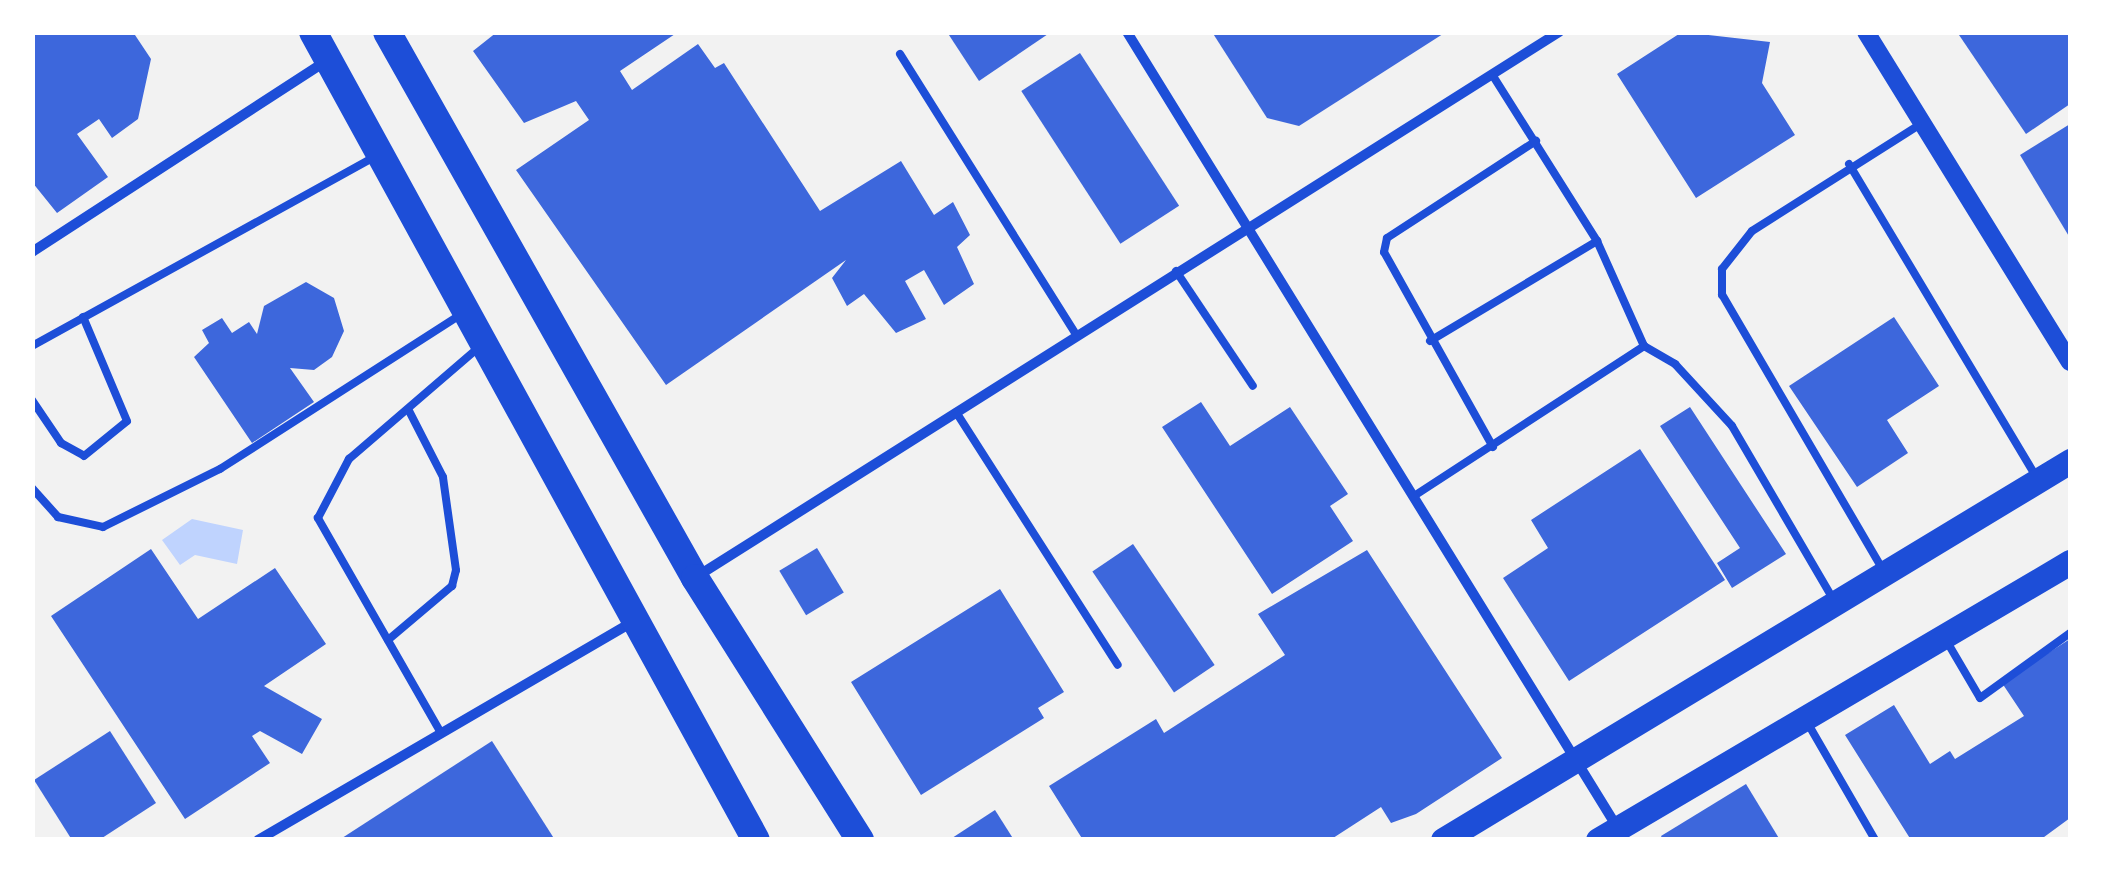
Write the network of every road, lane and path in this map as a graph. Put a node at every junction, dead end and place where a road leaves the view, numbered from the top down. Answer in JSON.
{"nodes":[{"id":1,"x":313,"y":32,"type":"edge"},
{"id":2,"x":387,"y":32,"type":"edge"},
{"id":3,"x":1127,"y":32,"type":"edge"},
{"id":4,"x":1559,"y":32,"type":"edge"},
{"id":5,"x":1866,"y":32,"type":"edge"},
{"id":6,"x":900,"y":54,"type":"dead end"},
{"id":7,"x":329,"y":60,"type":"junction"},
{"id":8,"x":1492,"y":74,"type":"junction"},
{"id":9,"x":1922,"y":123,"type":"junction"},
{"id":10,"x":1536,"y":141,"type":"junction"},
{"id":11,"x":376,"y":156,"type":"junction"},
{"id":12,"x":1849,"y":164,"type":"junction"},
{"id":13,"x":1248,"y":228,"type":"junction"},
{"id":14,"x":1598,"y":241,"type":"junction"},
{"id":15,"x":32,"y":252,"type":"edge"},
{"id":16,"x":1176,"y":271,"type":"junction"},
{"id":17,"x":463,"y":313,"type":"junction"},
{"id":18,"x":83,"y":317,"type":"junction"},
{"id":19,"x":1076,"y":336,"type":"junction"},
{"id":20,"x":1430,"y":341,"type":"junction"},
{"id":21,"x":32,"y":346,"type":"edge"},
{"id":22,"x":480,"y":346,"type":"junction"},
{"id":23,"x":1644,"y":346,"type":"junction"},
{"id":24,"x":2070,"y":362,"type":"edge"},
{"id":25,"x":1253,"y":386,"type":"dead end"},
{"id":26,"x":32,"y":400,"type":"edge"},
{"id":27,"x":408,"y":409,"type":"junction"},
{"id":28,"x":956,"y":412,"type":"junction"},
{"id":29,"x":1493,"y":447,"type":"junction"},
{"id":30,"x":2070,"y":462,"type":"edge"},
{"id":31,"x":2038,"y":480,"type":"junction"},
{"id":32,"x":32,"y":488,"type":"edge"},
{"id":33,"x":1414,"y":496,"type":"junction"},
{"id":34,"x":2070,"y":562,"type":"edge"},
{"id":35,"x":1883,"y":570,"type":"junction"},
{"id":36,"x":695,"y":578,"type":"junction"},
{"id":37,"x":1834,"y":601,"type":"junction"},
{"id":38,"x":632,"y":622,"type":"junction"},
{"id":39,"x":2070,"y":632,"type":"edge"},
{"id":40,"x":1944,"y":636,"type":"junction"},
{"id":41,"x":388,"y":640,"type":"junction"},
{"id":42,"x":1118,"y":664,"type":"dead end"},
{"id":43,"x":1804,"y":718,"type":"junction"},
{"id":44,"x":441,"y":733,"type":"junction"},
{"id":45,"x":1578,"y":762,"type":"junction"},
{"id":46,"x":1614,"y":835,"type":"edge"},
{"id":47,"x":258,"y":840,"type":"edge"},
{"id":48,"x":756,"y":840,"type":"edge"},
{"id":49,"x":860,"y":840,"type":"edge"},
{"id":50,"x":1443,"y":840,"type":"edge"},
{"id":51,"x":1875,"y":840,"type":"edge"}],
"edges":[{"from":1,"to":7,"type":"highway"},
{"from":2,"to":36,"type":"highway"},
{"from":3,"to":13,"type":"street"},
{"from":4,"to":8,"type":"street"},
{"from":5,"to":9,"type":"street"},
{"from":6,"to":19,"type":"lane"},
{"from":7,"to":11,"type":"highway"},
{"from":7,"to":15,"type":"street"},
{"from":8,"to":10,"type":"lane"},
{"from":8,"to":13,"type":"street"},
{"from":9,"to":12,"type":"lane"},
{"from":9,"to":24,"type":"street"},
{"from":10,"to":14,"type":"lane"},
{"from":10,"to":20,"type":"lane"},
{"from":11,"to":17,"type":"highway"},
{"from":11,"to":18,"type":"lane"},
{"from":12,"to":31,"type":"lane"},
{"from":12,"to":35,"type":"lane"},
{"from":13,"to":16,"type":"street"},
{"from":13,"to":33,"type":"street"},
{"from":14,"to":20,"type":"lane"},
{"from":14,"to":23,"type":"lane"},
{"from":16,"to":19,"type":"street"},
{"from":16,"to":25,"type":"lane"},
{"from":17,"to":22,"type":"highway"},
{"from":17,"to":32,"type":"lane"},
{"from":18,"to":21,"type":"lane"},
{"from":18,"to":26,"type":"lane"},
{"from":19,"to":28,"type":"street"},
{"from":20,"to":29,"type":"lane"},
{"from":22,"to":27,"type":"lane"},
{"from":22,"to":38,"type":"highway"},
{"from":23,"to":29,"type":"lane"},
{"from":23,"to":37,"type":"lane"},
{"from":27,"to":41,"type":"lane"},
{"from":27,"to":41,"type":"lane"},
{"from":28,"to":36,"type":"street"},
{"from":28,"to":42,"type":"lane"},
{"from":29,"to":33,"type":"lane"},
{"from":30,"to":31,"type":"main road"},
{"from":31,"to":35,"type":"main road"},
{"from":33,"to":45,"type":"street"},
{"from":34,"to":40,"type":"main road"},
{"from":35,"to":37,"type":"main road"},
{"from":36,"to":49,"type":"highway"},
{"from":37,"to":45,"type":"main road"},
{"from":38,"to":44,"type":"street"},
{"from":38,"to":48,"type":"highway"},
{"from":39,"to":40,"type":"lane"},
{"from":40,"to":43,"type":"main road"},
{"from":41,"to":44,"type":"lane"},
{"from":43,"to":46,"type":"main road"},
{"from":43,"to":51,"type":"lane"},
{"from":44,"to":47,"type":"street"},
{"from":45,"to":46,"type":"street"},
{"from":45,"to":50,"type":"main road"}]}
